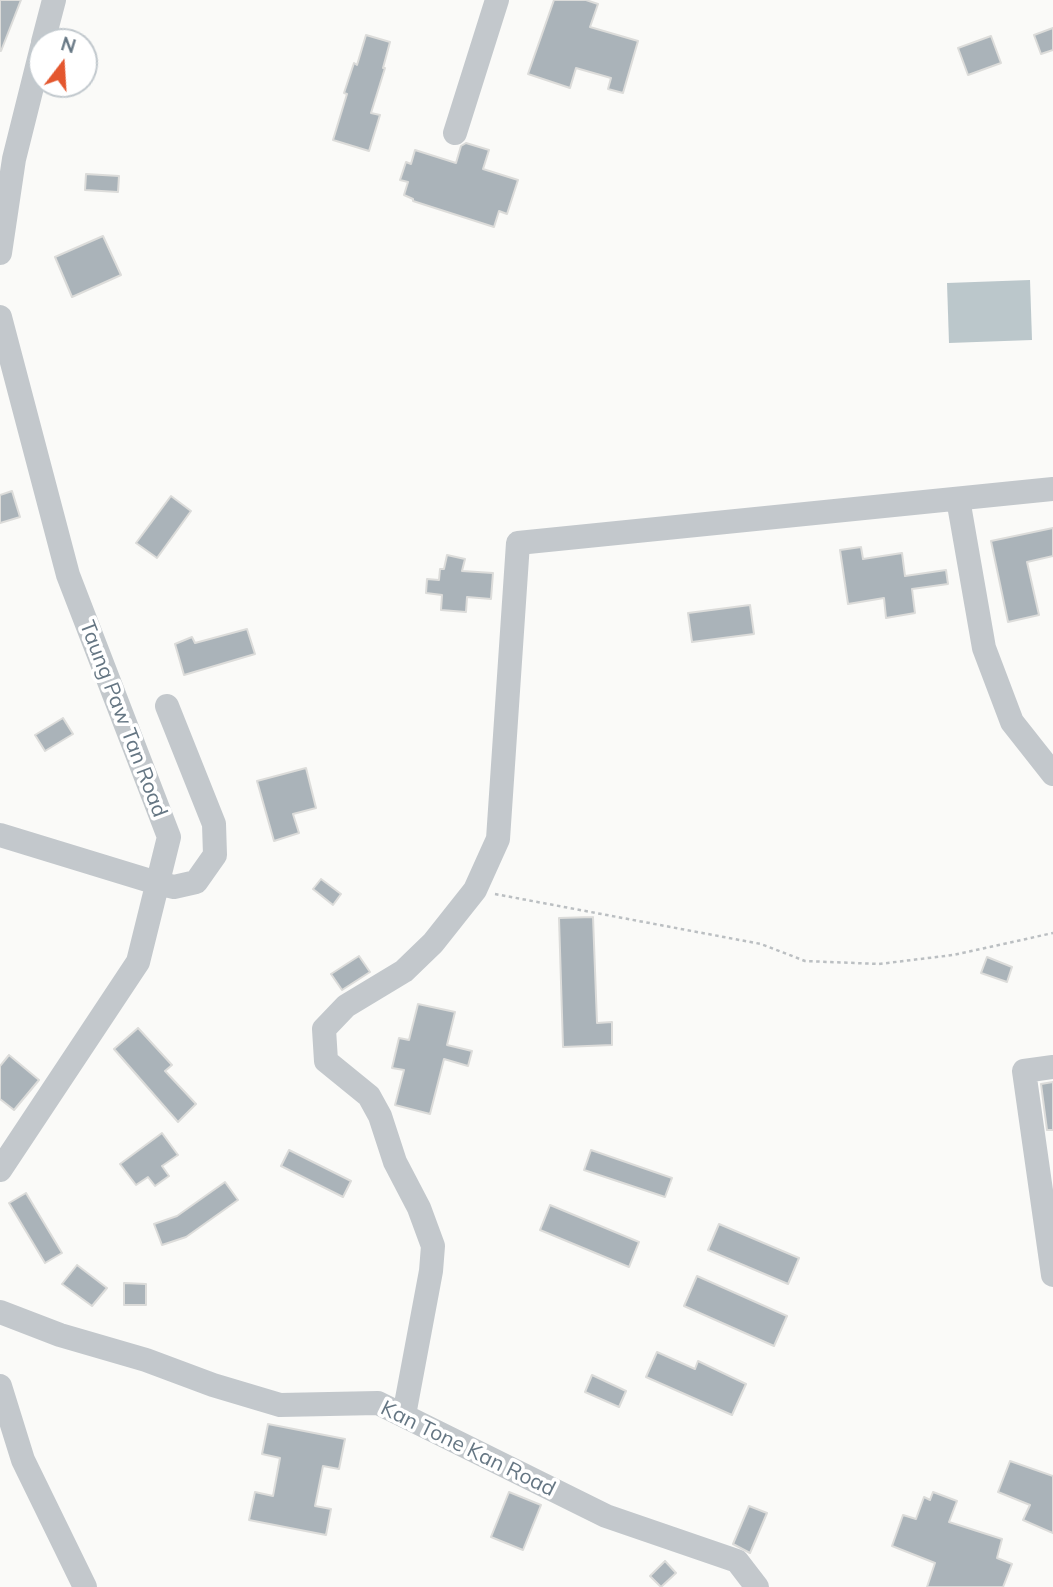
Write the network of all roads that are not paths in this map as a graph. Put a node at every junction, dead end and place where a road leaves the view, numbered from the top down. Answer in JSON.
{"nodes":[{"id":1,"x":54,"y":0,"type":"edge"},
{"id":2,"x":497,"y":0,"type":"edge"},
{"id":3,"x":47,"y":28,"type":"edge"},
{"id":4,"x":29,"y":98,"type":"edge"},
{"id":5,"x":455,"y":133,"type":"dead end"},
{"id":6,"x":0,"y":253,"type":"edge"},
{"id":7,"x":0,"y":317,"type":"edge"},
{"id":8,"x":1053,"y":489,"type":"edge"},
{"id":9,"x":958,"y":499,"type":"junction"},
{"id":10,"x":167,"y":706,"type":"dead end"},
{"id":11,"x":1053,"y":774,"type":"edge"},
{"id":12,"x":0,"y":835,"type":"edge"},
{"id":13,"x":157,"y":883,"type":"junction"},
{"id":14,"x":1053,"y":1067,"type":"edge"},
{"id":15,"x":0,"y":1170,"type":"edge"},
{"id":16,"x":1047,"y":1191,"type":"edge"},
{"id":17,"x":1053,"y":1275,"type":"edge"},
{"id":18,"x":0,"y":1312,"type":"edge"},
{"id":19,"x":0,"y":1386,"type":"edge"},
{"id":20,"x":404,"y":1415,"type":"junction"},
{"id":21,"x":85,"y":1587,"type":"edge"},
{"id":22,"x":757,"y":1587,"type":"edge"}],
"edges":[{"from":1,"to":3,"type":"street"},
{"from":2,"to":5,"type":"street"},
{"from":4,"to":6,"type":"street"},
{"from":7,"to":13,"type":"street","name":"Taung Paw Tan Road"},
{"from":8,"to":9,"type":"street"},
{"from":9,"to":11,"type":"street"},
{"from":9,"to":20,"type":"street"},
{"from":10,"to":13,"type":"street"},
{"from":12,"to":13,"type":"street"},
{"from":13,"to":15,"type":"street","name":"Taung Paw Tan Road"},
{"from":14,"to":16,"type":"street"},
{"from":16,"to":17,"type":"street"},
{"from":18,"to":20,"type":"street","name":"Kan Tone Kan Road"},
{"from":19,"to":21,"type":"street"},
{"from":20,"to":22,"type":"street","name":"Kan Tone Kan Road"}]}
